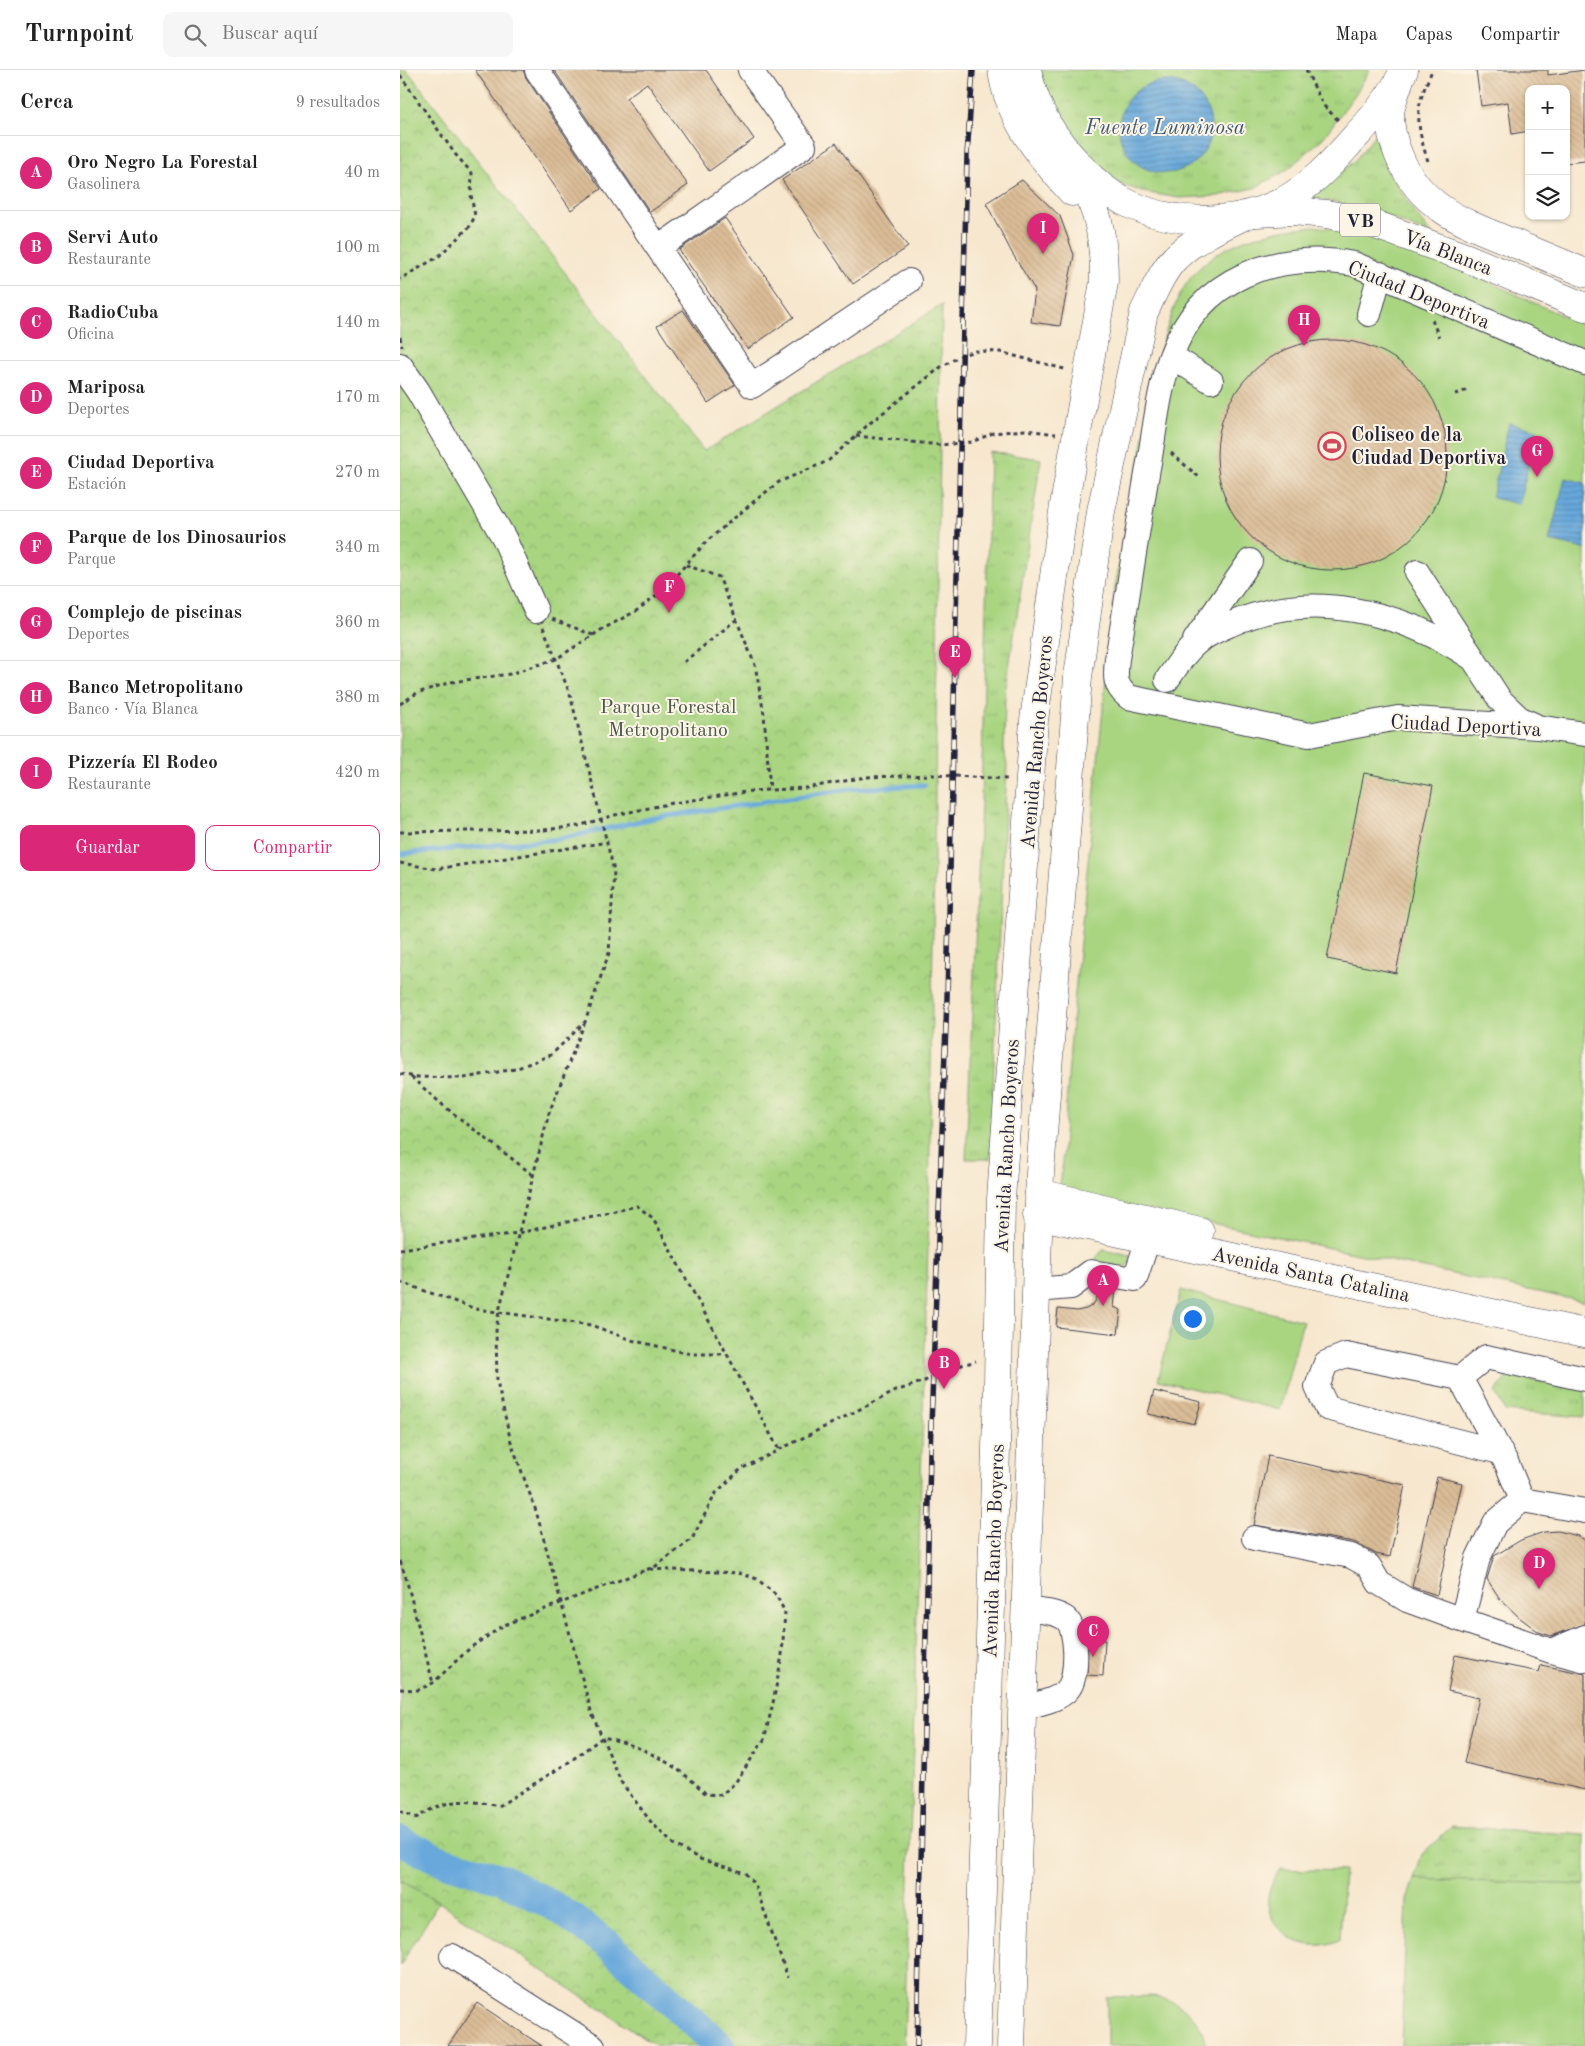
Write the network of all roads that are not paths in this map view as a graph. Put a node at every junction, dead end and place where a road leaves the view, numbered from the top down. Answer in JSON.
{"nodes":[{"id":1,"x":537,"y":70,"type":"edge"},
{"id":2,"x":750,"y":70,"type":"edge"},
{"id":3,"x":1002,"y":70,"type":"edge"},
{"id":4,"x":1027,"y":70,"type":"edge"},
{"id":5,"x":1402,"y":75,"type":"edge"},
{"id":6,"x":1049,"y":128,"type":"junction"},
{"id":7,"x":1248,"y":214,"type":"junction"},
{"id":8,"x":658,"y":248,"type":"junction"},
{"id":9,"x":1104,"y":252,"type":"junction"},
{"id":10,"x":1585,"y":273,"type":"edge"},
{"id":11,"x":1380,"y":274,"type":"junction"},
{"id":12,"x":909,"y":281,"type":"dead end"},
{"id":13,"x":1585,"y":307,"type":"edge"},
{"id":14,"x":1369,"y":314,"type":"dead end"},
{"id":15,"x":1171,"y":356,"type":"junction"},
{"id":16,"x":1585,"y":363,"type":"edge"},
{"id":17,"x":400,"y":365,"type":"edge"},
{"id":18,"x":1211,"y":381,"type":"dead end"},
{"id":19,"x":1250,"y":561,"type":"dead end"},
{"id":20,"x":1417,"y":572,"type":"dead end"},
{"id":21,"x":536,"y":611,"type":"road end"},
{"id":22,"x":1472,"y":658,"type":"junction"},
{"id":23,"x":1167,"y":680,"type":"junction"},
{"id":24,"x":1144,"y":700,"type":"junction"},
{"id":25,"x":1537,"y":727,"type":"junction"},
{"id":26,"x":1585,"y":734,"type":"edge"},
{"id":27,"x":1006,"y":1134,"type":"junction"},
{"id":28,"x":1038,"y":1197,"type":"junction"},
{"id":29,"x":1148,"y":1239,"type":"junction"},
{"id":30,"x":1000,"y":1288,"type":"junction"},
{"id":31,"x":1035,"y":1290,"type":"junction"},
{"id":32,"x":1585,"y":1314,"type":"edge"},
{"id":33,"x":1585,"y":1333,"type":"edge"},
{"id":34,"x":1460,"y":1378,"type":"junction"},
{"id":35,"x":1585,"y":1379,"type":"edge"},
{"id":36,"x":1500,"y":1452,"type":"junction"},
{"id":37,"x":1522,"y":1500,"type":"junction"},
{"id":38,"x":1585,"y":1511,"type":"edge"},
{"id":39,"x":1254,"y":1538,"type":"dead end"},
{"id":40,"x":1024,"y":1609,"type":"junction"},
{"id":41,"x":1462,"y":1620,"type":"junction"},
{"id":42,"x":1585,"y":1637,"type":"edge"},
{"id":43,"x":1551,"y":1650,"type":"junction"},
{"id":44,"x":1585,"y":1660,"type":"edge"},
{"id":45,"x":1021,"y":1708,"type":"junction"},
{"id":46,"x":452,"y":1956,"type":"dead end"},
{"id":47,"x":593,"y":2046,"type":"edge"},
{"id":48,"x":977,"y":2046,"type":"edge"},
{"id":49,"x":1011,"y":2046,"type":"edge"}],
"edges":[{"from":1,"to":8,"type":"lane"},
{"from":2,"to":8,"type":"lane"},
{"from":3,"to":9,"type":"main road"},
{"from":4,"to":6,"type":"main road"},
{"from":5,"to":7,"type":"main road"},
{"from":5,"to":10,"type":"main road","name":"Vía Blanca"},
{"from":6,"to":7,"type":"main road"},
{"from":6,"to":9,"type":"main road"},
{"from":7,"to":13,"type":"main road","name":"Vía Blanca","number":"VB"},
{"from":7,"to":28,"type":"main road","name":"Avenida Rancho Boyeros"},
{"from":8,"to":12,"type":"lane"},
{"from":9,"to":27,"type":"main road","name":"Avenida Rancho Boyeros"},
{"from":11,"to":14,"type":"lane"},
{"from":11,"to":15,"type":"lane","name":"Ciudad Deportiva"},
{"from":11,"to":16,"type":"lane","name":"Ciudad Deportiva"},
{"from":15,"to":18,"type":"lane"},
{"from":15,"to":24,"type":"lane","name":"Ciudad Deportiva"},
{"from":17,"to":21,"type":"lane"},
{"from":19,"to":23,"type":"lane"},
{"from":20,"to":22,"type":"lane"},
{"from":22,"to":23,"type":"lane"},
{"from":22,"to":25,"type":"lane"},
{"from":23,"to":24,"type":"lane"},
{"from":24,"to":25,"type":"lane","name":"Ciudad Deportiva"},
{"from":25,"to":26,"type":"lane","name":"Ciudad Deportiva"},
{"from":27,"to":28,"type":"main road"},
{"from":27,"to":30,"type":"main road","name":"Avenida Rancho Boyeros"},
{"from":28,"to":29,"type":"main road","name":"Avenida Santa Catalina"},
{"from":28,"to":30,"type":"main road"},
{"from":28,"to":31,"type":"main road","name":"Avenida Rancho Boyeros"},
{"from":28,"to":32,"type":"main road","name":"Avenida Santa Catalina"},
{"from":29,"to":31,"type":"lane"},
{"from":29,"to":33,"type":"main road","name":"Avenida Santa Catalina"},
{"from":30,"to":48,"type":"main road","name":"Avenida Rancho Boyeros"},
{"from":31,"to":40,"type":"main road","name":"Avenida Rancho Boyeros"},
{"from":34,"to":35,"type":"lane"},
{"from":34,"to":36,"type":"lane"},
{"from":34,"to":36,"type":"lane"},
{"from":36,"to":37,"type":"lane"},
{"from":37,"to":38,"type":"lane"},
{"from":37,"to":41,"type":"lane"},
{"from":39,"to":41,"type":"lane"},
{"from":40,"to":45,"type":"main road","name":"Avenida Rancho Boyeros"},
{"from":40,"to":45,"type":"lane"},
{"from":41,"to":43,"type":"lane"},
{"from":42,"to":43,"type":"lane"},
{"from":43,"to":44,"type":"lane"},
{"from":45,"to":49,"type":"main road","name":"Avenida Rancho Boyeros"},
{"from":46,"to":47,"type":"lane"}]}
